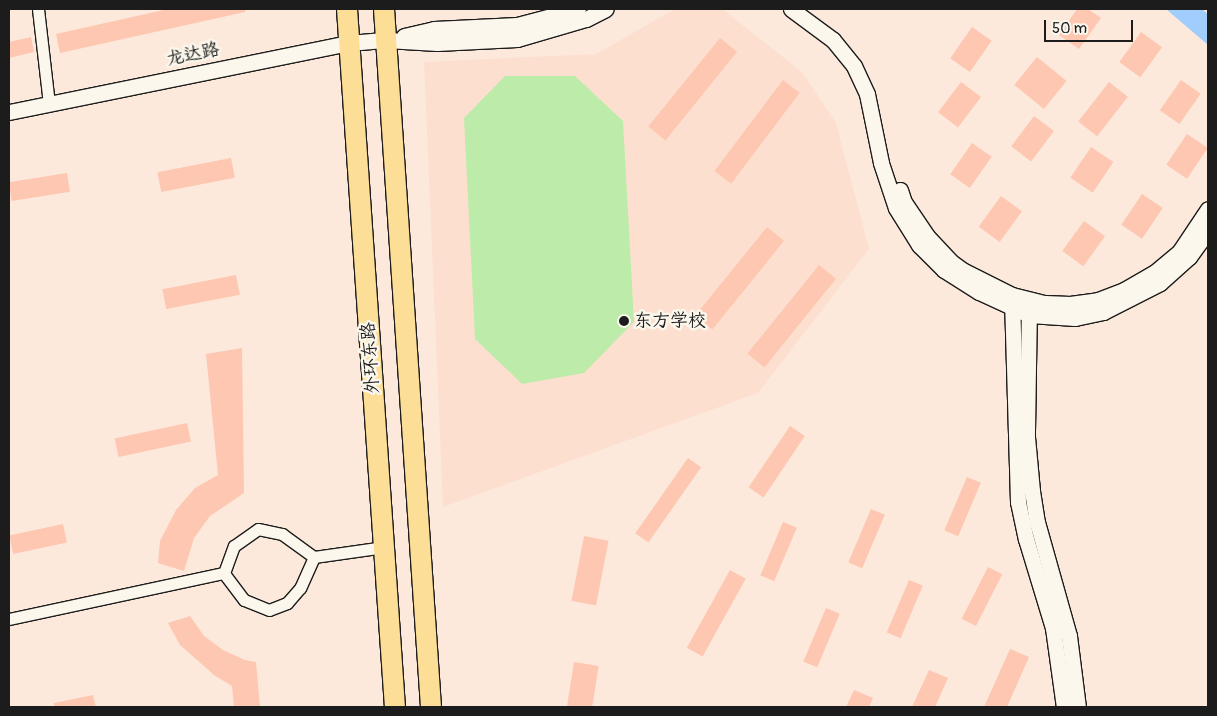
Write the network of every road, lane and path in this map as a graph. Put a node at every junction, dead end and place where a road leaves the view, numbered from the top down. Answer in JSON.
{"nodes":[{"id":1,"x":38,"y":9,"type":"edge"},
{"id":2,"x":347,"y":9,"type":"edge"},
{"id":3,"x":384,"y":9,"type":"edge"},
{"id":4,"x":578,"y":9,"type":"edge"},
{"id":5,"x":606,"y":9,"type":"edge"},
{"id":6,"x":791,"y":9,"type":"edge"},
{"id":7,"x":806,"y":9,"type":"edge"},
{"id":8,"x":386,"y":40,"type":"junction"},
{"id":9,"x":349,"y":43,"type":"junction"},
{"id":10,"x":49,"y":104,"type":"junction"},
{"id":11,"x":9,"y":112,"type":"edge"},
{"id":12,"x":1208,"y":209,"type":"edge"},
{"id":13,"x":1208,"y":231,"type":"edge"},
{"id":14,"x":1012,"y":301,"type":"junction"},
{"id":15,"x":1029,"y":307,"type":"junction"},
{"id":16,"x":384,"y":547,"type":"junction"},
{"id":17,"x":314,"y":557,"type":"junction"},
{"id":18,"x":224,"y":573,"type":"junction"},
{"id":19,"x":9,"y":619,"type":"edge"},
{"id":20,"x":395,"y":707,"type":"edge"},
{"id":21,"x":431,"y":707,"type":"edge"},
{"id":22,"x":1064,"y":707,"type":"edge"},
{"id":23,"x":1078,"y":707,"type":"edge"}],
"edges":[{"from":1,"to":10,"type":"street"},
{"from":2,"to":9,"type":"highway","name":"外环东路"},
{"from":3,"to":8,"type":"highway","name":"外环东路"},
{"from":4,"to":8,"type":"street"},
{"from":5,"to":8,"type":"street"},
{"from":6,"to":14,"type":"street"},
{"from":7,"to":14,"type":"street"},
{"from":8,"to":9,"type":"street","name":"龙达路"},
{"from":8,"to":21,"type":"highway","name":"外环东路"},
{"from":9,"to":10,"type":"street","name":"龙达路"},
{"from":9,"to":16,"type":"highway","name":"外环东路"},
{"from":10,"to":11,"type":"street","name":"龙达路"},
{"from":12,"to":15,"type":"street"},
{"from":13,"to":15,"type":"street"},
{"from":14,"to":15,"type":"street"},
{"from":14,"to":22,"type":"street"},
{"from":15,"to":23,"type":"street"},
{"from":16,"to":17,"type":"street"},
{"from":16,"to":20,"type":"highway","name":"外环东路"},
{"from":17,"to":18,"type":"street"},
{"from":17,"to":18,"type":"street"},
{"from":18,"to":19,"type":"street"}]}
